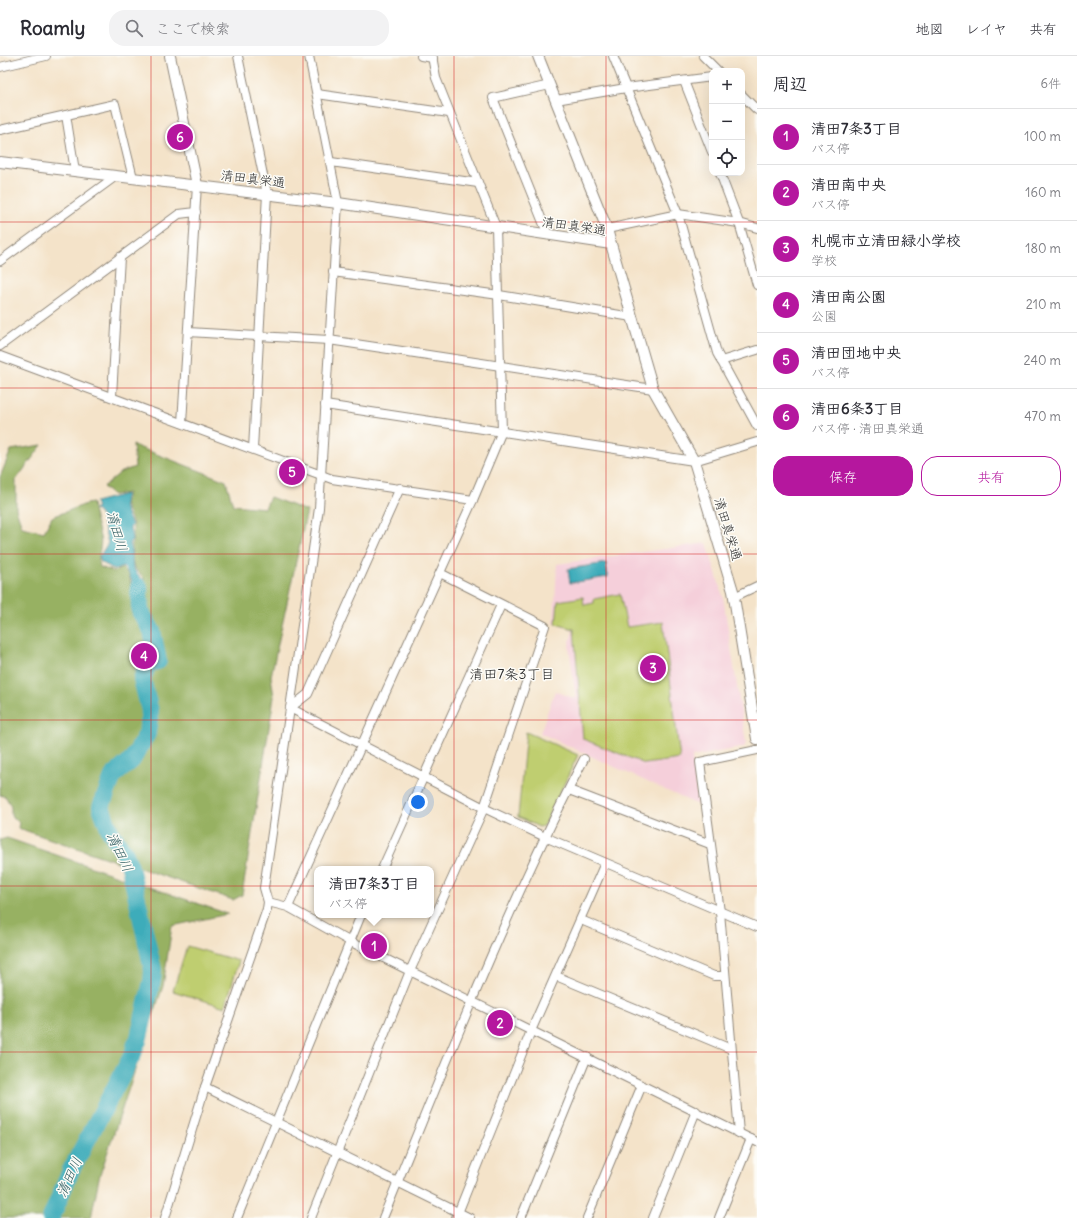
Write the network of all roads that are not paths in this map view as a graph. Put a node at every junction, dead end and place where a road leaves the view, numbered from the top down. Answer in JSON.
{"nodes":[{"id":1,"x":46,"y":56,"type":"edge"},
{"id":2,"x":170,"y":56,"type":"edge"},
{"id":3,"x":238,"y":56,"type":"edge"},
{"id":4,"x":309,"y":56,"type":"edge"},
{"id":5,"x":421,"y":56,"type":"edge"},
{"id":6,"x":538,"y":56,"type":"edge"},
{"id":7,"x":613,"y":56,"type":"edge"},
{"id":8,"x":703,"y":56,"type":"edge"},
{"id":9,"x":432,"y":57,"type":"edge"},
{"id":10,"x":0,"y":65,"type":"edge"},
{"id":11,"x":715,"y":68,"type":"edge"},
{"id":12,"x":709,"y":77,"type":"edge"},
{"id":13,"x":684,"y":81,"type":"junction"},
{"id":14,"x":550,"y":85,"type":"junction"},
{"id":15,"x":626,"y":88,"type":"junction"},
{"id":16,"x":317,"y":94,"type":"junction"},
{"id":17,"x":745,"y":98,"type":"edge"},
{"id":18,"x":556,"y":100,"type":"junction"},
{"id":19,"x":757,"y":110,"type":"edge"},
{"id":20,"x":449,"y":113,"type":"junction"},
{"id":21,"x":66,"y":115,"type":"junction"},
{"id":22,"x":0,"y":130,"type":"edge"},
{"id":23,"x":709,"y":144,"type":"edge"},
{"id":24,"x":0,"y":162,"type":"edge"},
{"id":25,"x":330,"y":162,"type":"junction"},
{"id":26,"x":75,"y":171,"type":"junction"},
{"id":27,"x":116,"y":176,"type":"junction"},
{"id":28,"x":721,"y":176,"type":"edge"},
{"id":29,"x":133,"y":178,"type":"junction"},
{"id":30,"x":478,"y":184,"type":"junction"},
{"id":31,"x":197,"y":185,"type":"junction"},
{"id":32,"x":267,"y":194,"type":"junction"},
{"id":33,"x":338,"y":203,"type":"junction"},
{"id":34,"x":196,"y":212,"type":"junction"},
{"id":35,"x":678,"y":214,"type":"junction"},
{"id":36,"x":739,"y":223,"type":"junction"},
{"id":37,"x":496,"y":227,"type":"junction"},
{"id":38,"x":757,"y":228,"type":"edge"},
{"id":39,"x":607,"y":229,"type":"junction"},
{"id":40,"x":548,"y":235,"type":"junction"},
{"id":41,"x":612,"y":244,"type":"junction"},
{"id":42,"x":120,"y":257,"type":"junction"},
{"id":43,"x":0,"y":261,"type":"edge"},
{"id":44,"x":333,"y":272,"type":"junction"},
{"id":45,"x":757,"y":285,"type":"edge"},
{"id":46,"x":499,"y":295,"type":"junction"},
{"id":47,"x":632,"y":317,"type":"junction"},
{"id":48,"x":188,"y":332,"type":"junction"},
{"id":49,"x":260,"y":337,"type":"junction"},
{"id":50,"x":329,"y":340,"type":"junction"},
{"id":51,"x":0,"y":346,"type":"edge"},
{"id":52,"x":757,"y":350,"type":"edge"},
{"id":53,"x":0,"y":356,"type":"edge"},
{"id":54,"x":721,"y":361,"type":"junction"},
{"id":55,"x":501,"y":365,"type":"junction"},
{"id":56,"x":653,"y":388,"type":"junction"},
{"id":57,"x":112,"y":396,"type":"junction"},
{"id":58,"x":325,"y":405,"type":"junction"},
{"id":59,"x":182,"y":423,"type":"junction"},
{"id":60,"x":757,"y":426,"type":"edge"},
{"id":61,"x":502,"y":431,"type":"junction"},
{"id":62,"x":757,"y":442,"type":"edge"},
{"id":63,"x":253,"y":449,"type":"junction"},
{"id":64,"x":694,"y":461,"type":"junction"},
{"id":65,"x":321,"y":474,"type":"junction"},
{"id":66,"x":400,"y":488,"type":"junction"},
{"id":67,"x":473,"y":500,"type":"junction"},
{"id":68,"x":440,"y":573,"type":"junction"},
{"id":69,"x":757,"y":586,"type":"edge"},
{"id":70,"x":734,"y":597,"type":"junction"},
{"id":71,"x":501,"y":605,"type":"junction"},
{"id":72,"x":290,"y":708,"type":"junction"},
{"id":73,"x":757,"y":739,"type":"edge"},
{"id":74,"x":361,"y":745,"type":"junction"},
{"id":75,"x":757,"y":750,"type":"edge"},
{"id":76,"x":584,"y":759,"type":"dead end"},
{"id":77,"x":423,"y":777,"type":"junction"},
{"id":78,"x":569,"y":790,"type":"junction"},
{"id":79,"x":484,"y":808,"type":"junction"},
{"id":80,"x":545,"y":837,"type":"junction"},
{"id":81,"x":710,"y":844,"type":"junction"},
{"id":82,"x":605,"y":863,"type":"junction"},
{"id":83,"x":383,"y":866,"type":"edge"},
{"id":84,"x":268,"y":902,"type":"junction"},
{"id":85,"x":288,"y":907,"type":"junction"},
{"id":86,"x":720,"y":912,"type":"junction"},
{"id":87,"x":360,"y":918,"type":"edge"},
{"id":88,"x":581,"y":920,"type":"junction"},
{"id":89,"x":757,"y":927,"type":"edge"},
{"id":90,"x":350,"y":941,"type":"junction"},
{"id":91,"x":410,"y":971,"type":"junction"},
{"id":92,"x":556,"y":976,"type":"junction"},
{"id":93,"x":725,"y":976,"type":"junction"},
{"id":94,"x":471,"y":1001,"type":"junction"},
{"id":95,"x":531,"y":1031,"type":"junction"},
{"id":96,"x":731,"y":1049,"type":"junction"},
{"id":97,"x":587,"y":1057,"type":"junction"},
{"id":98,"x":642,"y":1085,"type":"junction"},
{"id":99,"x":205,"y":1087,"type":"junction"},
{"id":100,"x":696,"y":1111,"type":"junction"},
{"id":101,"x":276,"y":1122,"type":"junction"},
{"id":102,"x":739,"y":1133,"type":"junction"},
{"id":103,"x":754,"y":1140,"type":"edge"},
{"id":104,"x":338,"y":1152,"type":"junction"},
{"id":105,"x":398,"y":1182,"type":"junction"},
{"id":106,"x":457,"y":1215,"type":"edge"},
{"id":107,"x":165,"y":1218,"type":"edge"},
{"id":108,"x":237,"y":1218,"type":"edge"},
{"id":109,"x":311,"y":1218,"type":"edge"},
{"id":110,"x":383,"y":1218,"type":"edge"},
{"id":111,"x":470,"y":1218,"type":"edge"},
{"id":112,"x":521,"y":1218,"type":"edge"},
{"id":113,"x":587,"y":1218,"type":"edge"},
{"id":114,"x":653,"y":1218,"type":"edge"},
{"id":115,"x":719,"y":1218,"type":"edge"}],
"edges":[{"from":1,"to":10,"type":"street"},
{"from":2,"to":31,"type":"street"},
{"from":3,"to":32,"type":"street"},
{"from":4,"to":16,"type":"street"},
{"from":5,"to":9,"type":"street"},
{"from":6,"to":14,"type":"street"},
{"from":7,"to":15,"type":"street"},
{"from":8,"to":11,"type":"street"},
{"from":9,"to":20,"type":"street"},
{"from":12,"to":13,"type":"street"},
{"from":13,"to":15,"type":"street"},
{"from":13,"to":23,"type":"street"},
{"from":14,"to":18,"type":"street"},
{"from":14,"to":40,"type":"street"},
{"from":15,"to":18,"type":"street"},
{"from":15,"to":35,"type":"street"},
{"from":16,"to":20,"type":"street"},
{"from":16,"to":25,"type":"street"},
{"from":17,"to":19,"type":"street"},
{"from":18,"to":39,"type":"street"},
{"from":20,"to":30,"type":"street"},
{"from":21,"to":22,"type":"street"},
{"from":21,"to":26,"type":"street"},
{"from":21,"to":29,"type":"street"},
{"from":24,"to":26,"type":"street","name":"清田真栄通"},
{"from":25,"to":30,"type":"street"},
{"from":25,"to":33,"type":"street"},
{"from":26,"to":27,"type":"street","name":"清田真栄通"},
{"from":27,"to":29,"type":"street","name":"清田真栄通"},
{"from":27,"to":43,"type":"street"},
{"from":28,"to":36,"type":"street"},
{"from":29,"to":31,"type":"street","name":"清田真栄通"},
{"from":30,"to":37,"type":"street"},
{"from":31,"to":32,"type":"street","name":"清田真栄通"},
{"from":31,"to":34,"type":"street"},
{"from":32,"to":33,"type":"street","name":"清田真栄通"},
{"from":32,"to":49,"type":"street"},
{"from":33,"to":37,"type":"street","name":"清田真栄通"},
{"from":33,"to":44,"type":"street"},
{"from":34,"to":42,"type":"street"},
{"from":34,"to":48,"type":"street"},
{"from":35,"to":36,"type":"street"},
{"from":35,"to":39,"type":"street"},
{"from":35,"to":54,"type":"street"},
{"from":36,"to":38,"type":"street"},
{"from":36,"to":45,"type":"street"},
{"from":37,"to":40,"type":"street","name":"清田真栄通"},
{"from":37,"to":46,"type":"street"},
{"from":39,"to":41,"type":"street"},
{"from":40,"to":41,"type":"street","name":"清田真栄通"},
{"from":41,"to":47,"type":"street","name":"清田真栄通"},
{"from":42,"to":51,"type":"street"},
{"from":42,"to":57,"type":"street"},
{"from":44,"to":46,"type":"street"},
{"from":44,"to":50,"type":"street"},
{"from":46,"to":47,"type":"street"},
{"from":46,"to":55,"type":"street"},
{"from":47,"to":56,"type":"street","name":"清田真栄通"},
{"from":48,"to":49,"type":"street"},
{"from":48,"to":59,"type":"street"},
{"from":49,"to":50,"type":"street"},
{"from":49,"to":63,"type":"street"},
{"from":50,"to":55,"type":"street"},
{"from":50,"to":58,"type":"street"},
{"from":52,"to":54,"type":"street"},
{"from":53,"to":57,"type":"street"},
{"from":54,"to":60,"type":"street"},
{"from":55,"to":56,"type":"street"},
{"from":55,"to":61,"type":"street"},
{"from":56,"to":64,"type":"street","name":"清田真栄通"},
{"from":57,"to":59,"type":"street"},
{"from":58,"to":61,"type":"street"},
{"from":58,"to":65,"type":"street"},
{"from":59,"to":63,"type":"street"},
{"from":61,"to":64,"type":"street"},
{"from":61,"to":67,"type":"street"},
{"from":62,"to":64,"type":"street"},
{"from":63,"to":65,"type":"street"},
{"from":64,"to":70,"type":"street","name":"清田真栄通"},
{"from":65,"to":66,"type":"street"},
{"from":65,"to":72,"type":"street"},
{"from":66,"to":67,"type":"street"},
{"from":66,"to":72,"type":"street"},
{"from":67,"to":68,"type":"street"},
{"from":68,"to":71,"type":"street"},
{"from":68,"to":74,"type":"street"},
{"from":69,"to":70,"type":"street"},
{"from":70,"to":73,"type":"street","name":"清田真栄通"},
{"from":71,"to":77,"type":"street"},
{"from":71,"to":79,"type":"street"},
{"from":72,"to":74,"type":"street"},
{"from":72,"to":84,"type":"street"},
{"from":74,"to":77,"type":"street"},
{"from":74,"to":85,"type":"street"},
{"from":75,"to":81,"type":"street"},
{"from":76,"to":78,"type":"street"},
{"from":77,"to":79,"type":"street"},
{"from":77,"to":83,"type":"street"},
{"from":78,"to":80,"type":"street"},
{"from":78,"to":81,"type":"street"},
{"from":79,"to":80,"type":"street"},
{"from":79,"to":91,"type":"street"},
{"from":80,"to":82,"type":"street"},
{"from":80,"to":94,"type":"street"},
{"from":81,"to":86,"type":"street"},
{"from":82,"to":86,"type":"street"},
{"from":82,"to":88,"type":"street"},
{"from":84,"to":85,"type":"street"},
{"from":84,"to":99,"type":"street"},
{"from":85,"to":90,"type":"street"},
{"from":86,"to":89,"type":"street"},
{"from":86,"to":93,"type":"street"},
{"from":87,"to":90,"type":"street"},
{"from":88,"to":92,"type":"street"},
{"from":88,"to":93,"type":"street"},
{"from":90,"to":91,"type":"street"},
{"from":90,"to":101,"type":"street"},
{"from":91,"to":94,"type":"street"},
{"from":91,"to":104,"type":"street"},
{"from":92,"to":95,"type":"street"},
{"from":92,"to":96,"type":"street"},
{"from":93,"to":96,"type":"street"},
{"from":94,"to":95,"type":"street"},
{"from":94,"to":105,"type":"street"},
{"from":95,"to":97,"type":"street"},
{"from":95,"to":106,"type":"street"},
{"from":96,"to":102,"type":"street"},
{"from":97,"to":98,"type":"street"},
{"from":97,"to":112,"type":"street"},
{"from":98,"to":100,"type":"street"},
{"from":98,"to":113,"type":"street"},
{"from":99,"to":101,"type":"street"},
{"from":99,"to":107,"type":"street"},
{"from":100,"to":102,"type":"street"},
{"from":100,"to":114,"type":"street"},
{"from":101,"to":104,"type":"street"},
{"from":101,"to":108,"type":"street"},
{"from":102,"to":103,"type":"street"},
{"from":103,"to":115,"type":"street"},
{"from":104,"to":105,"type":"street"},
{"from":104,"to":109,"type":"street"},
{"from":105,"to":106,"type":"street"},
{"from":105,"to":110,"type":"street"},
{"from":106,"to":111,"type":"street"}]}
